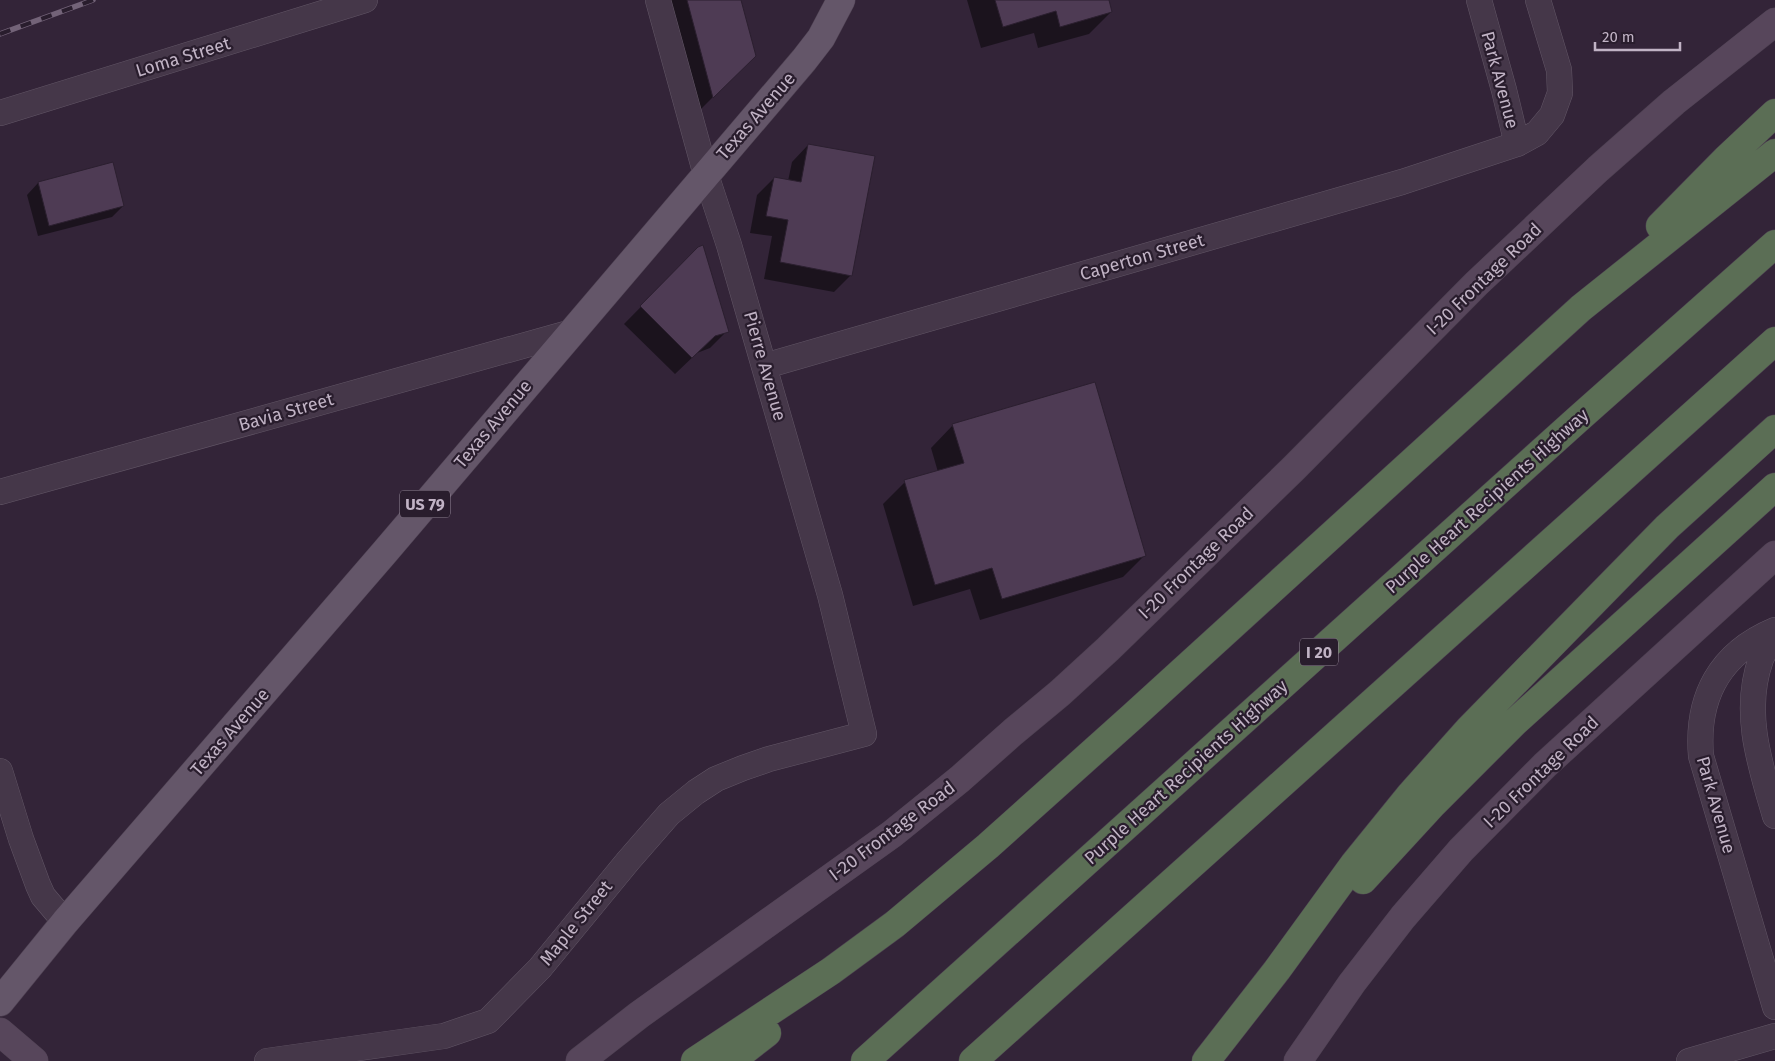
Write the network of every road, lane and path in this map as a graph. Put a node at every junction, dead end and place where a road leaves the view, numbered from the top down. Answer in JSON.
{"nodes":[{"id":1,"x":365,"y":0,"type":"edge"},
{"id":2,"x":658,"y":0,"type":"edge"},
{"id":3,"x":841,"y":0,"type":"edge"},
{"id":4,"x":1479,"y":0,"type":"edge"},
{"id":5,"x":1538,"y":0,"type":"edge"},
{"id":6,"x":1775,"y":22,"type":"edge"},
{"id":7,"x":0,"y":113,"type":"edge"},
{"id":8,"x":1775,"y":113,"type":"edge"},
{"id":9,"x":1517,"y":144,"type":"junction"},
{"id":10,"x":1775,"y":153,"type":"edge"},
{"id":11,"x":706,"y":175,"type":"junction"},
{"id":12,"x":1775,"y":244,"type":"edge"},
{"id":13,"x":1581,"y":308,"type":"junction"},
{"id":14,"x":572,"y":332,"type":"junction"},
{"id":15,"x":1775,"y":341,"type":"edge"},
{"id":16,"x":765,"y":366,"type":"junction"},
{"id":17,"x":1775,"y":429,"type":"edge"},
{"id":18,"x":1775,"y":487,"type":"edge"},
{"id":19,"x":0,"y":492,"type":"edge"},
{"id":20,"x":1775,"y":555,"type":"edge"},
{"id":21,"x":1775,"y":631,"type":"edge"},
{"id":22,"x":864,"y":734,"type":"joint"},
{"id":23,"x":0,"y":770,"type":"edge"},
{"id":24,"x":1775,"y":816,"type":"edge"},
{"id":25,"x":65,"y":922,"type":"junction"},
{"id":26,"x":1277,"y":970,"type":"junction"},
{"id":27,"x":831,"y":971,"type":"junction"},
{"id":28,"x":0,"y":1002,"type":"edge"},
{"id":29,"x":1775,"y":1007,"type":"edge"},
{"id":30,"x":640,"y":1015,"type":"junction"},
{"id":31,"x":0,"y":1032,"type":"edge"},
{"id":32,"x":1775,"y":1036,"type":"edge"},
{"id":33,"x":34,"y":1061,"type":"edge"},
{"id":34,"x":267,"y":1061,"type":"edge"},
{"id":35,"x":568,"y":1061,"type":"edge"},
{"id":36,"x":580,"y":1061,"type":"edge"},
{"id":37,"x":695,"y":1061,"type":"edge"},
{"id":38,"x":731,"y":1061,"type":"edge"},
{"id":39,"x":865,"y":1061,"type":"edge"},
{"id":40,"x":973,"y":1061,"type":"edge"},
{"id":41,"x":1206,"y":1061,"type":"edge"},
{"id":42,"x":1298,"y":1061,"type":"edge"},
{"id":43,"x":1689,"y":1061,"type":"edge"}],
"edges":[{"from":1,"to":7,"type":"street","name":"Loma Street"},
{"from":2,"to":11,"type":"street","name":"Pierre Avenue"},
{"from":3,"to":11,"type":"main road","name":"Texas Avenue","number":"US 79"},
{"from":4,"to":9,"type":"street","name":"Park Avenue"},
{"from":5,"to":9,"type":"street","name":"Park Avenue"},
{"from":6,"to":30,"type":"main road","name":"I-20 Frontage Road"},
{"from":8,"to":13,"type":"highway"},
{"from":9,"to":16,"type":"street","name":"Caperton Street"},
{"from":10,"to":13,"type":"highway"},
{"from":11,"to":14,"type":"main road","name":"Texas Avenue","number":"US 79"},
{"from":11,"to":16,"type":"street","name":"Pierre Avenue"},
{"from":12,"to":39,"type":"highway","name":"Purple Heart Recipients Highway","number":"I 20"},
{"from":13,"to":27,"type":"highway"},
{"from":14,"to":19,"type":"street","name":"Bavia Street"},
{"from":14,"to":25,"type":"main road","name":"Texas Avenue","number":"US 79"},
{"from":15,"to":40,"type":"highway"},
{"from":16,"to":22,"type":"street","name":"Pierre Avenue"},
{"from":17,"to":26,"type":"highway"},
{"from":18,"to":26,"type":"highway"},
{"from":20,"to":42,"type":"main road","name":"I-20 Frontage Road"},
{"from":21,"to":24,"type":"street","name":"Park Avenue"},
{"from":21,"to":29,"type":"street","name":"Park Avenue"},
{"from":22,"to":34,"type":"street","name":"Maple Street"},
{"from":23,"to":25,"type":"street"},
{"from":25,"to":28,"type":"main road","name":"Texas Avenue","number":"US 79"},
{"from":26,"to":41,"type":"highway"},
{"from":27,"to":37,"type":"highway"},
{"from":27,"to":38,"type":"highway"},
{"from":30,"to":35,"type":"main road"},
{"from":30,"to":36,"type":"main road","name":"I-20 Frontage Road"},
{"from":31,"to":33,"type":"main road"},
{"from":32,"to":43,"type":"street"}]}
